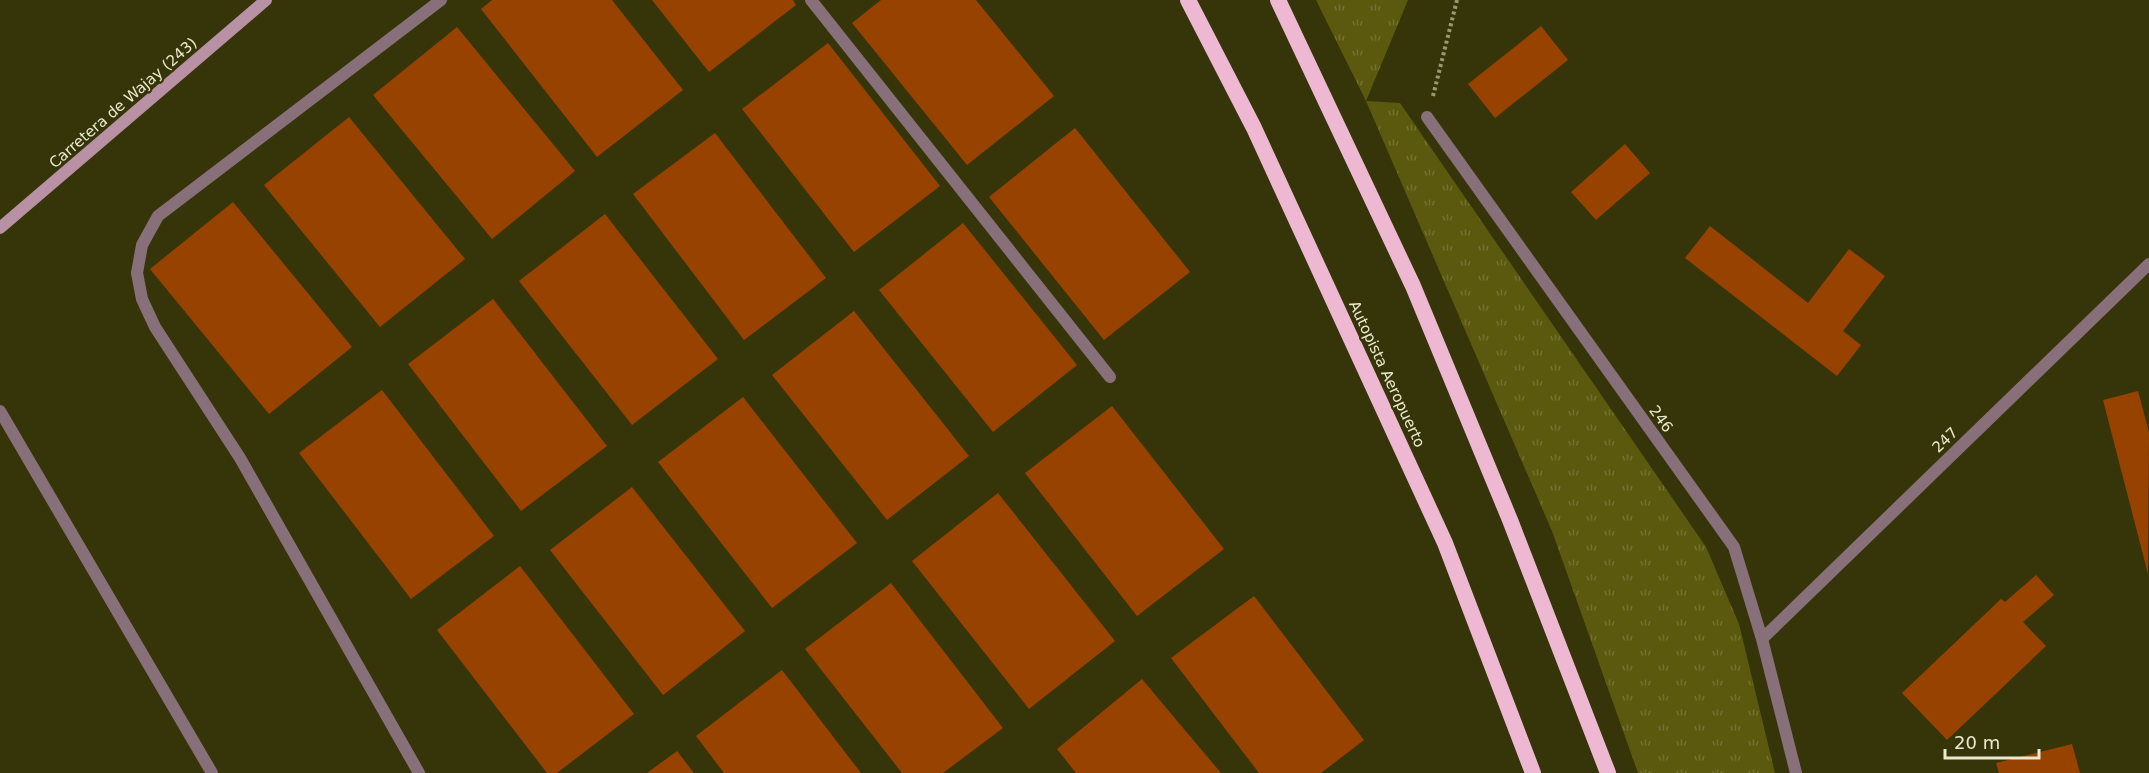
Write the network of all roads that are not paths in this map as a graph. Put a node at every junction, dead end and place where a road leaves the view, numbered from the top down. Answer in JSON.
{"nodes":[{"id":1,"x":266,"y":0,"type":"edge"},
{"id":2,"x":441,"y":0,"type":"edge"},
{"id":3,"x":811,"y":0,"type":"edge"},
{"id":4,"x":1188,"y":0,"type":"edge"},
{"id":5,"x":1278,"y":0,"type":"edge"},
{"id":6,"x":1427,"y":117,"type":"road end"},
{"id":7,"x":0,"y":228,"type":"edge"},
{"id":8,"x":2149,"y":264,"type":"edge"},
{"id":9,"x":1110,"y":377,"type":"dead end"},
{"id":10,"x":0,"y":411,"type":"edge"},
{"id":11,"x":1762,"y":639,"type":"junction"},
{"id":12,"x":212,"y":773,"type":"edge"},
{"id":13,"x":419,"y":773,"type":"edge"},
{"id":14,"x":1533,"y":773,"type":"edge"},
{"id":15,"x":1608,"y":773,"type":"edge"},
{"id":16,"x":1796,"y":773,"type":"edge"}],
"edges":[{"from":1,"to":7,"type":"main road","name":"Carretera de Wajay (243)"},
{"from":2,"to":13,"type":"street"},
{"from":3,"to":9,"type":"street"},
{"from":4,"to":14,"type":"highway","name":"Autopista Aeropuerto"},
{"from":5,"to":15,"type":"highway"},
{"from":6,"to":11,"type":"street","name":"246"},
{"from":8,"to":11,"type":"street","name":"247"},
{"from":10,"to":12,"type":"street"},
{"from":11,"to":16,"type":"street","name":"246"}]}
